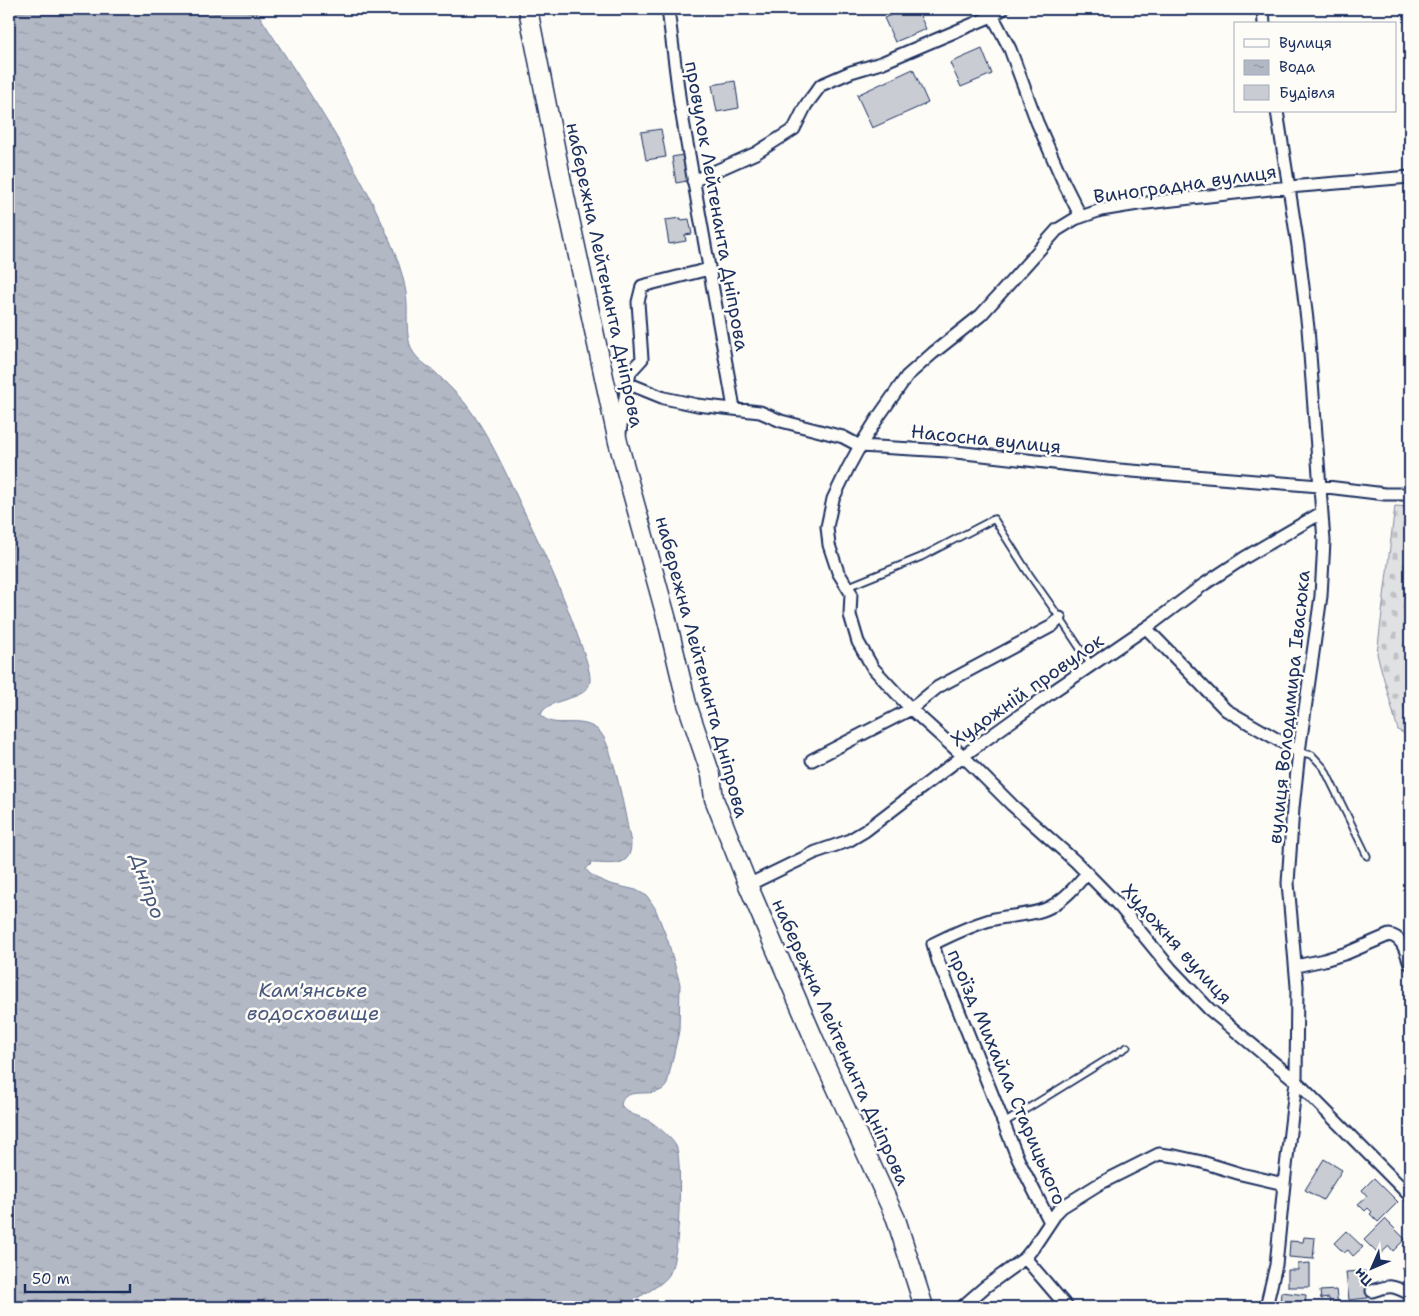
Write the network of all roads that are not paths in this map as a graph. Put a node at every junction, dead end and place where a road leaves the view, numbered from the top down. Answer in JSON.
{"nodes":[{"id":1,"x":528,"y":9,"type":"edge"},
{"id":2,"x":668,"y":9,"type":"edge"},
{"id":3,"x":1002,"y":9,"type":"edge"},
{"id":4,"x":1263,"y":9,"type":"edge"},
{"id":5,"x":990,"y":13,"type":"edge"},
{"id":6,"x":1264,"y":22,"type":"edge"},
{"id":7,"x":1276,"y":112,"type":"edge"},
{"id":8,"x":1410,"y":177,"type":"edge"},
{"id":9,"x":693,"y":181,"type":"junction"},
{"id":10,"x":1289,"y":188,"type":"junction"},
{"id":11,"x":1081,"y":217,"type":"junction"},
{"id":12,"x":709,"y":269,"type":"junction"},
{"id":13,"x":734,"y":408,"type":"junction"},
{"id":14,"x":618,"y":442,"type":"junction"},
{"id":15,"x":860,"y":446,"type":"junction"},
{"id":16,"x":1319,"y":486,"type":"junction"},
{"id":17,"x":1410,"y":494,"type":"edge"},
{"id":18,"x":1321,"y":512,"type":"junction"},
{"id":19,"x":847,"y":587,"type":"junction"},
{"id":20,"x":1060,"y":618,"type":"junction"},
{"id":21,"x":1146,"y":628,"type":"junction"},
{"id":22,"x":1091,"y":665,"type":"junction"},
{"id":23,"x":911,"y":709,"type":"junction"},
{"id":24,"x":1299,"y":752,"type":"junction"},
{"id":25,"x":963,"y":756,"type":"junction"},
{"id":26,"x":812,"y":760,"type":"dead end"},
{"id":27,"x":1367,"y":856,"type":"dead end"},
{"id":28,"x":1087,"y":873,"type":"junction"},
{"id":29,"x":748,"y":885,"type":"junction"},
{"id":30,"x":1410,"y":964,"type":"edge"},
{"id":31,"x":1296,"y":966,"type":"junction"},
{"id":32,"x":1127,"y":1047,"type":"dead end"},
{"id":33,"x":1296,"y":1081,"type":"junction"},
{"id":34,"x":1004,"y":1123,"type":"junction"},
{"id":35,"x":1284,"y":1184,"type":"junction"},
{"id":36,"x":1410,"y":1196,"type":"edge"},
{"id":37,"x":1050,"y":1222,"type":"junction"},
{"id":38,"x":1025,"y":1258,"type":"junction"},
{"id":39,"x":1372,"y":1291,"type":"dead end"},
{"id":40,"x":1410,"y":1294,"type":"edge"},
{"id":41,"x":924,"y":1307,"type":"edge"},
{"id":42,"x":962,"y":1307,"type":"edge"},
{"id":43,"x":1067,"y":1307,"type":"edge"},
{"id":44,"x":1266,"y":1307,"type":"edge"}],
"edges":[{"from":1,"to":14,"type":"main road","name":"набережна Лейтенанта Дніпрова"},
{"from":2,"to":9,"type":"street","name":"провулок Лейтенанта Дніпрова"},
{"from":3,"to":5,"type":"street"},
{"from":4,"to":6,"type":"street"},
{"from":5,"to":9,"type":"street"},
{"from":5,"to":11,"type":"street"},
{"from":7,"to":10,"type":"street","name":"вулиця Володимира Івасюка"},
{"from":8,"to":10,"type":"street","name":"Виноградна вулиця"},
{"from":9,"to":12,"type":"street","name":"провулок Лейтенанта Дніпрова"},
{"from":10,"to":11,"type":"street","name":"Виноградна вулиця"},
{"from":10,"to":16,"type":"street","name":"вулиця Володимира Івасюка"},
{"from":11,"to":15,"type":"street","name":"Виноградна вулиця"},
{"from":12,"to":13,"type":"street","name":"провулок Лейтенанта Дніпрова"},
{"from":12,"to":14,"type":"street"},
{"from":13,"to":14,"type":"street","name":"Насосна вулиця"},
{"from":13,"to":15,"type":"street","name":"Насосна вулиця"},
{"from":14,"to":29,"type":"main road","name":"набережна Лейтенанта Дніпрова"},
{"from":15,"to":16,"type":"street","name":"Насосна вулиця"},
{"from":15,"to":19,"type":"street","name":"Виноградна вулиця"},
{"from":16,"to":17,"type":"street","name":"Насосна вулиця"},
{"from":16,"to":18,"type":"street","name":"вулиця Володимира Івасюка"},
{"from":18,"to":21,"type":"street","name":"Художній провулок"},
{"from":18,"to":24,"type":"street","name":"вулиця Володимира Івасюка"},
{"from":19,"to":20,"type":"lane"},
{"from":19,"to":23,"type":"street","name":"Виноградна вулиця"},
{"from":20,"to":22,"type":"lane"},
{"from":20,"to":23,"type":"street"},
{"from":21,"to":22,"type":"street","name":"Художній провулок"},
{"from":21,"to":24,"type":"street"},
{"from":22,"to":25,"type":"street","name":"Художній провулок"},
{"from":23,"to":25,"type":"street","name":"Виноградна вулиця"},
{"from":23,"to":26,"type":"street"},
{"from":24,"to":27,"type":"lane"},
{"from":24,"to":31,"type":"street","name":"вулиця Володимира Івасюка"},
{"from":25,"to":28,"type":"street","name":"Художня вулиця"},
{"from":25,"to":29,"type":"street","name":"Художній провулок"},
{"from":28,"to":33,"type":"street","name":"Художня вулиця"},
{"from":28,"to":34,"type":"street","name":"проїзд Михайла Старицького"},
{"from":29,"to":41,"type":"main road","name":"набережна Лейтенанта Дніпрова"},
{"from":30,"to":31,"type":"street"},
{"from":31,"to":33,"type":"street","name":"вулиця Володимира Івасюка"},
{"from":32,"to":34,"type":"lane"},
{"from":33,"to":35,"type":"street","name":"вулиця Володимира Івасюка"},
{"from":33,"to":36,"type":"street","name":"Художня вулиця"},
{"from":34,"to":37,"type":"street","name":"проїзд Михайла Старицького"},
{"from":35,"to":37,"type":"street"},
{"from":35,"to":44,"type":"street","name":"вулиця Володимира Івасюка"},
{"from":37,"to":38,"type":"street"},
{"from":38,"to":42,"type":"street"},
{"from":38,"to":43,"type":"street"},
{"from":39,"to":40,"type":"street"}]}
